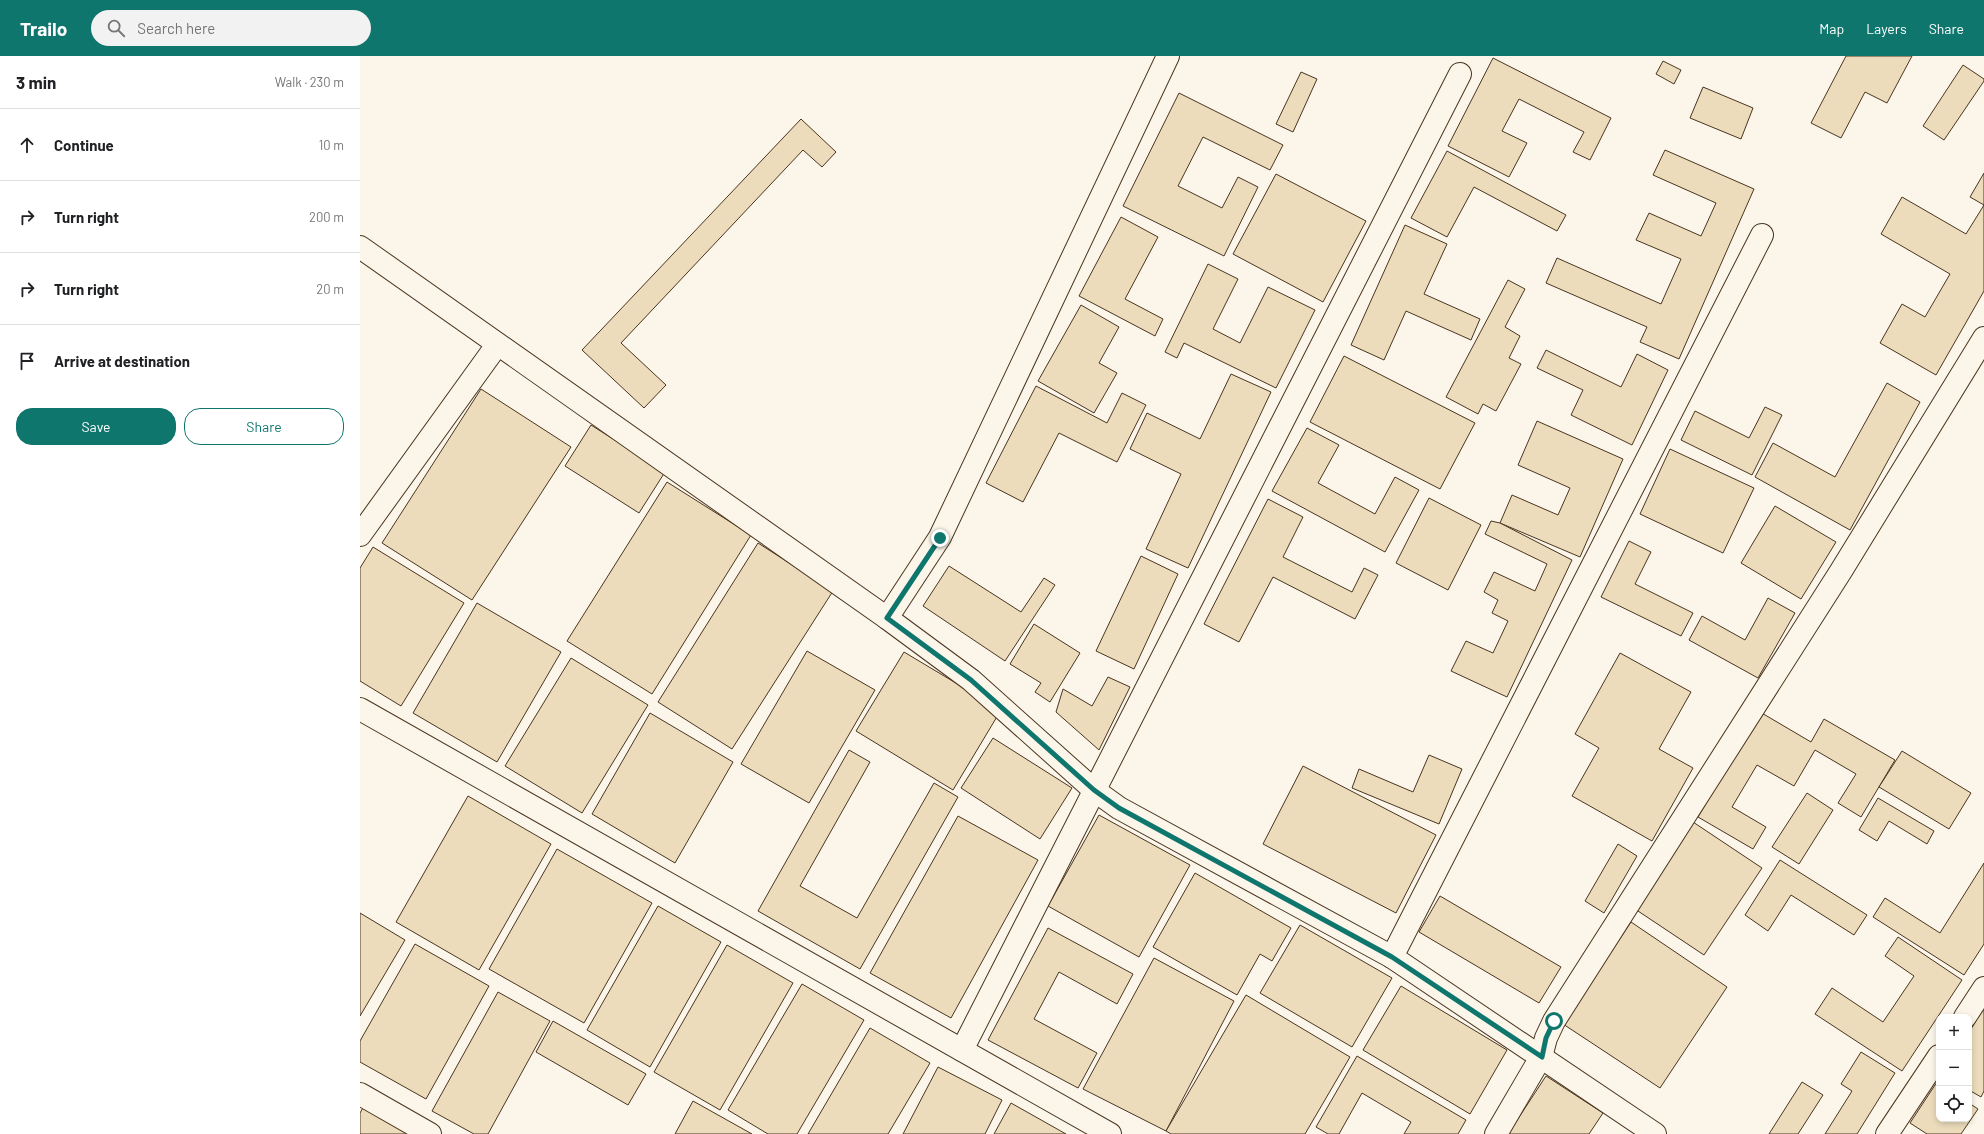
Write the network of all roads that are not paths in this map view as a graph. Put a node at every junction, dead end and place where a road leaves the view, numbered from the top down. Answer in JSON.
{"nodes":[{"id":1,"x":1168,"y":56,"type":"edge"},
{"id":2,"x":1460,"y":74,"type":"dead end"},
{"id":3,"x":1762,"y":235,"type":"dead end"},
{"id":4,"x":360,"y":247,"type":"edge"},
{"id":5,"x":1984,"y":338,"type":"edge"},
{"id":6,"x":497,"y":345,"type":"junction"},
{"id":7,"x":360,"y":535,"type":"edge"},
{"id":8,"x":887,"y":618,"type":"junction"},
{"id":9,"x":360,"y":709,"type":"edge"},
{"id":10,"x":1094,"y":790,"type":"junction"},
{"id":11,"x":1392,"y":957,"type":"junction"},
{"id":12,"x":1984,"y":988,"type":"edge"},
{"id":13,"x":1967,"y":1014,"type":"edge"},
{"id":14,"x":962,"y":1050,"type":"junction"},
{"id":15,"x":1542,"y":1057,"type":"junction"},
{"id":16,"x":1936,"y":1060,"type":"edge"},
{"id":17,"x":360,"y":1094,"type":"edge"},
{"id":18,"x":430,"y":1134,"type":"edge"},
{"id":19,"x":1110,"y":1134,"type":"edge"},
{"id":20,"x":1496,"y":1134,"type":"edge"},
{"id":21,"x":1655,"y":1134,"type":"edge"},
{"id":22,"x":1887,"y":1134,"type":"edge"}],
"edges":[{"from":1,"to":8,"type":"street"},
{"from":2,"to":10,"type":"street"},
{"from":3,"to":11,"type":"street"},
{"from":4,"to":6,"type":"street"},
{"from":5,"to":15,"type":"street"},
{"from":6,"to":7,"type":"street"},
{"from":6,"to":8,"type":"street"},
{"from":8,"to":10,"type":"street"},
{"from":9,"to":14,"type":"street"},
{"from":10,"to":11,"type":"street"},
{"from":10,"to":14,"type":"street"},
{"from":11,"to":15,"type":"street"},
{"from":12,"to":13,"type":"street"},
{"from":14,"to":19,"type":"street"},
{"from":15,"to":20,"type":"street"},
{"from":15,"to":21,"type":"street"},
{"from":16,"to":22,"type":"street"},
{"from":17,"to":18,"type":"street"}]}
